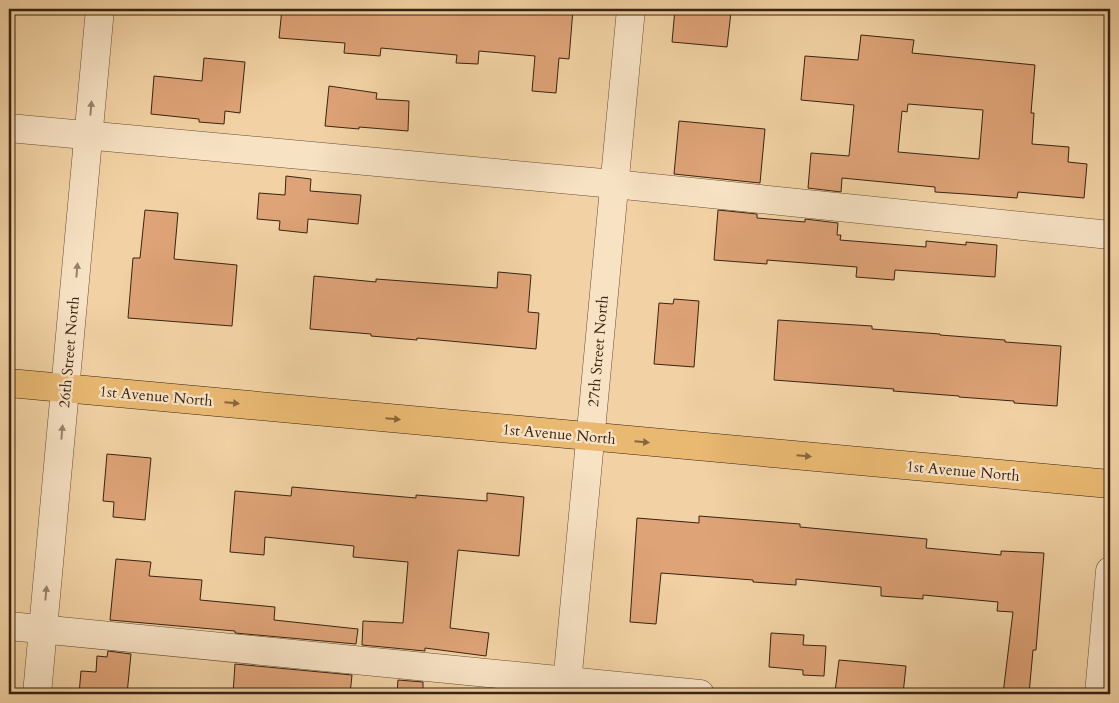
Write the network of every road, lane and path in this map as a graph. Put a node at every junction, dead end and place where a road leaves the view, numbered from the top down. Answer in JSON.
{"nodes":[{"id":1,"x":100,"y":9,"type":"edge"},
{"id":2,"x":631,"y":9,"type":"edge"},
{"id":3,"x":9,"y":128,"type":"edge"},
{"id":4,"x":89,"y":135,"type":"junction"},
{"id":5,"x":614,"y":184,"type":"junction"},
{"id":6,"x":1110,"y":234,"type":"edge"},
{"id":7,"x":9,"y":382,"type":"edge"},
{"id":8,"x":66,"y":388,"type":"junction"},
{"id":9,"x":590,"y":437,"type":"junction"},
{"id":10,"x":1110,"y":484,"type":"edge"},
{"id":11,"x":1110,"y":571,"type":"edge"},
{"id":12,"x":9,"y":626,"type":"edge"},
{"id":13,"x":43,"y":629,"type":"junction"},
{"id":14,"x":566,"y":688,"type":"edge"},
{"id":15,"x":37,"y":694,"type":"edge"},
{"id":16,"x":700,"y":694,"type":"edge"},
{"id":17,"x":1100,"y":694,"type":"edge"}],
"edges":[{"from":4,"to":1,"type":"street","name":"26th Street North","one_way":true},
{"from":2,"to":5,"type":"street","name":"27th Street North"},
{"from":3,"to":4,"type":"street"},
{"from":4,"to":5,"type":"street"},
{"from":8,"to":4,"type":"street","name":"26th Street North","one_way":true},
{"from":5,"to":6,"type":"street"},
{"from":5,"to":9,"type":"street","name":"27th Street North"},
{"from":7,"to":8,"type":"main road","name":"1st Avenue North"},
{"from":8,"to":9,"type":"main road","name":"1st Avenue North","one_way":true},
{"from":13,"to":8,"type":"street","name":"26th Street North","one_way":true},
{"from":9,"to":10,"type":"main road","name":"1st Avenue North","one_way":true},
{"from":9,"to":14,"type":"street","name":"27th Street North"},
{"from":11,"to":17,"type":"street"},
{"from":12,"to":13,"type":"street"},
{"from":13,"to":14,"type":"street"},
{"from":13,"to":15,"type":"street","name":"26th Street North"},
{"from":14,"to":16,"type":"street"}]}
